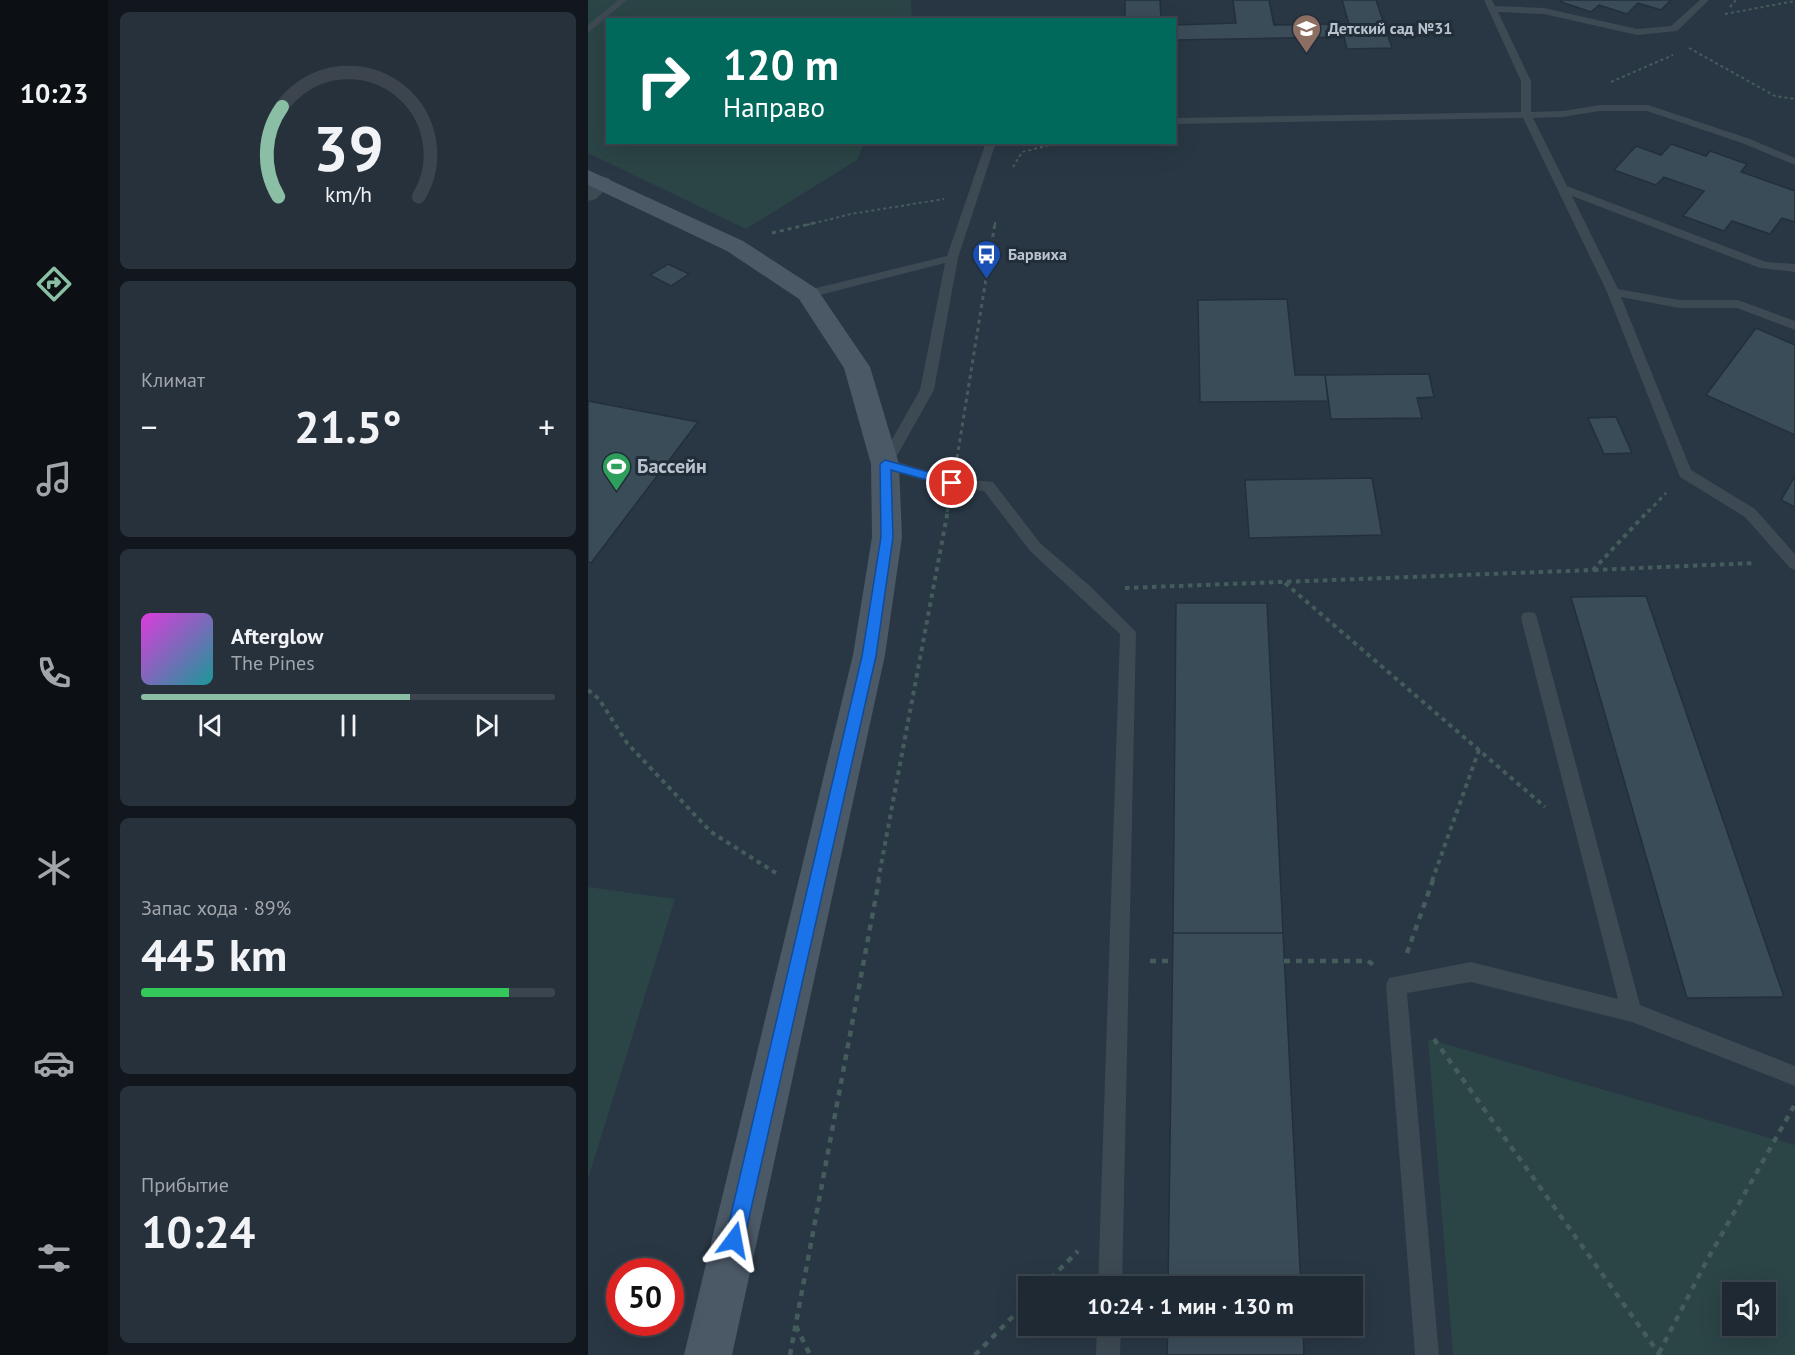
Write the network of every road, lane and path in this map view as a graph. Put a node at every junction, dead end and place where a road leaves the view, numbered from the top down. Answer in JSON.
{"nodes":[{"id":1,"x":623,"y":0,"type":"edge"},
{"id":2,"x":1705,"y":0,"type":"edge"},
{"id":3,"x":1795,"y":1,"type":"edge"},
{"id":4,"x":1491,"y":5,"type":"edge"},
{"id":5,"x":1723,"y":14,"type":"dead end"},
{"id":6,"x":588,"y":30,"type":"edge"},
{"id":7,"x":1637,"y":32,"type":"junction"},
{"id":8,"x":1691,"y":48,"type":"junction"},
{"id":9,"x":1795,"y":99,"type":"edge"},
{"id":10,"x":1526,"y":113,"type":"junction"},
{"id":11,"x":1563,"y":114,"type":"junction"},
{"id":12,"x":1176,"y":121,"type":"edge"},
{"id":13,"x":990,"y":144,"type":"edge"},
{"id":14,"x":1054,"y":144,"type":"edge"},
{"id":15,"x":1795,"y":162,"type":"edge"},
{"id":16,"x":592,"y":185,"type":"edge"},
{"id":17,"x":1001,"y":189,"type":"junction"},
{"id":18,"x":1564,"y":189,"type":"junction"},
{"id":19,"x":973,"y":195,"type":"junction"},
{"id":20,"x":735,"y":246,"type":"junction"},
{"id":21,"x":952,"y":258,"type":"junction"},
{"id":22,"x":1795,"y":268,"type":"edge"},
{"id":23,"x":1613,"y":292,"type":"junction"},
{"id":24,"x":808,"y":294,"type":"junction"},
{"id":25,"x":1795,"y":327,"type":"edge"},
{"id":26,"x":885,"y":464,"type":"junction"},
{"id":27,"x":1685,"y":473,"type":"junction"},
{"id":28,"x":952,"y":483,"type":"junction"},
{"id":29,"x":1793,"y":562,"type":"edge"},
{"id":30,"x":1593,"y":570,"type":"junction"},
{"id":31,"x":1284,"y":582,"type":"junction"},
{"id":32,"x":1085,"y":590,"type":"junction"},
{"id":33,"x":1530,"y":618,"type":"dead end"},
{"id":34,"x":588,"y":690,"type":"edge"},
{"id":35,"x":1479,"y":750,"type":"junction"},
{"id":36,"x":1589,"y":845,"type":"junction"},
{"id":37,"x":814,"y":897,"type":"junction"},
{"id":38,"x":1284,"y":961,"type":"dead end"},
{"id":39,"x":1396,"y":985,"type":"junction"},
{"id":40,"x":1632,"y":1012,"type":"junction"},
{"id":41,"x":1795,"y":1076,"type":"edge"},
{"id":42,"x":1795,"y":1104,"type":"edge"},
{"id":43,"x":1110,"y":1276,"type":"edge"},
{"id":44,"x":1018,"y":1311,"type":"edge"},
{"id":45,"x":796,"y":1325,"type":"junction"},
{"id":46,"x":1109,"y":1336,"type":"edge"},
{"id":47,"x":1659,"y":1354,"type":"edge"},
{"id":48,"x":708,"y":1355,"type":"edge"},
{"id":49,"x":790,"y":1355,"type":"edge"},
{"id":50,"x":810,"y":1355,"type":"edge"},
{"id":51,"x":975,"y":1355,"type":"edge"},
{"id":52,"x":1108,"y":1355,"type":"edge"},
{"id":53,"x":1427,"y":1355,"type":"edge"}],
"edges":[{"from":1,"to":6,"type":"lane"},
{"from":2,"to":7,"type":"lane"},
{"from":3,"to":5,"type":"path"},
{"from":4,"to":7,"type":"lane"},
{"from":4,"to":10,"type":"lane"},
{"from":7,"to":8,"type":"path"},
{"from":8,"to":9,"type":"path"},
{"from":8,"to":11,"type":"path"},
{"from":10,"to":11,"type":"lane"},
{"from":10,"to":12,"type":"lane"},
{"from":10,"to":18,"type":"lane"},
{"from":11,"to":15,"type":"lane"},
{"from":13,"to":19,"type":"lane"},
{"from":14,"to":17,"type":"path"},
{"from":16,"to":20,"type":"main road"},
{"from":17,"to":19,"type":"path"},
{"from":17,"to":28,"type":"path"},
{"from":18,"to":22,"type":"lane"},
{"from":18,"to":23,"type":"lane"},
{"from":19,"to":20,"type":"path"},
{"from":19,"to":21,"type":"lane"},
{"from":20,"to":24,"type":"main road"},
{"from":21,"to":24,"type":"lane"},
{"from":21,"to":26,"type":"lane"},
{"from":23,"to":25,"type":"lane"},
{"from":23,"to":27,"type":"lane"},
{"from":24,"to":26,"type":"main road"},
{"from":26,"to":28,"type":"lane"},
{"from":26,"to":37,"type":"main road"},
{"from":27,"to":29,"type":"lane"},
{"from":27,"to":30,"type":"path"},
{"from":28,"to":32,"type":"lane"},
{"from":28,"to":45,"type":"path"},
{"from":29,"to":30,"type":"path"},
{"from":30,"to":31,"type":"path"},
{"from":31,"to":32,"type":"path"},
{"from":31,"to":35,"type":"path"},
{"from":32,"to":43,"type":"lane"},
{"from":33,"to":36,"type":"lane"},
{"from":34,"to":37,"type":"path"},
{"from":35,"to":36,"type":"path"},
{"from":35,"to":39,"type":"path"},
{"from":36,"to":40,"type":"lane"},
{"from":37,"to":48,"type":"main road"},
{"from":38,"to":39,"type":"path"},
{"from":39,"to":40,"type":"lane"},
{"from":39,"to":47,"type":"path"},
{"from":39,"to":53,"type":"lane"},
{"from":40,"to":41,"type":"lane"},
{"from":42,"to":47,"type":"path"},
{"from":44,"to":51,"type":"path"},
{"from":45,"to":49,"type":"path"},
{"from":45,"to":50,"type":"path"},
{"from":46,"to":52,"type":"lane"}]}
